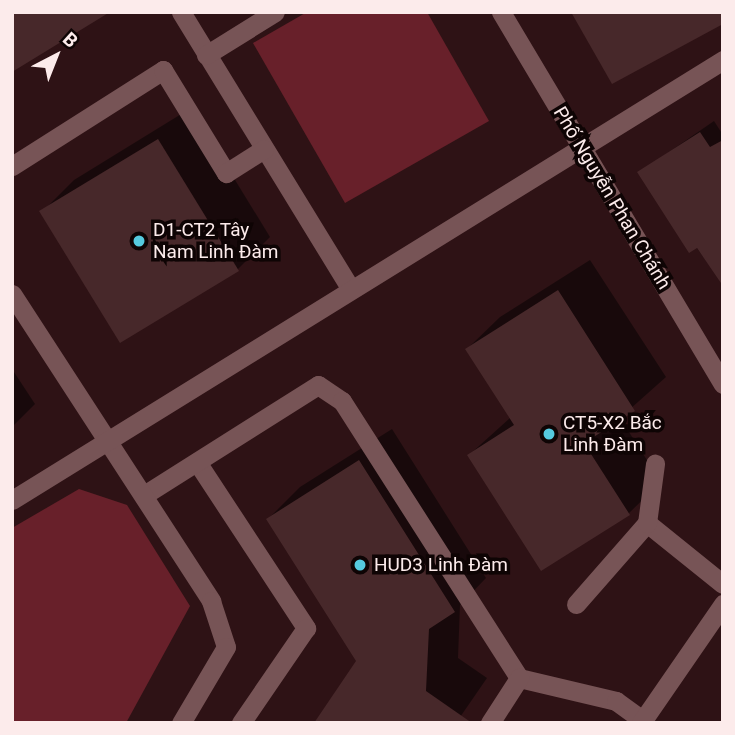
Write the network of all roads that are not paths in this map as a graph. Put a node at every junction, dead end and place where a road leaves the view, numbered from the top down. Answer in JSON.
{"nodes":[{"id":1,"x":181,"y":12,"type":"edge"},
{"id":2,"x":275,"y":12,"type":"edge"},
{"id":3,"x":501,"y":12,"type":"edge"},
{"id":4,"x":206,"y":55,"type":"junction"},
{"id":5,"x":723,"y":60,"type":"edge"},
{"id":6,"x":582,"y":146,"type":"junction"},
{"id":7,"x":264,"y":149,"type":"junction"},
{"id":8,"x":12,"y":166,"type":"edge"},
{"id":9,"x":350,"y":288,"type":"junction"},
{"id":10,"x":12,"y":294,"type":"edge"},
{"id":11,"x":721,"y":375,"type":"edge"},
{"id":12,"x":106,"y":441,"type":"junction"},
{"id":13,"x":197,"y":462,"type":"junction"},
{"id":14,"x":655,"y":464,"type":"dead end"},
{"id":15,"x":144,"y":495,"type":"junction"},
{"id":16,"x":12,"y":500,"type":"edge"},
{"id":17,"x":647,"y":523,"type":"junction"},
{"id":18,"x":723,"y":584,"type":"edge"},
{"id":19,"x":576,"y":604,"type":"dead end"},
{"id":20,"x":723,"y":604,"type":"edge"},
{"id":21,"x":519,"y":678,"type":"junction"},
{"id":22,"x":642,"y":722,"type":"edge"},
{"id":23,"x":181,"y":723,"type":"edge"},
{"id":24,"x":241,"y":723,"type":"edge"},
{"id":25,"x":490,"y":723,"type":"edge"}],
"edges":[{"from":1,"to":4,"type":"street"},
{"from":2,"to":4,"type":"street"},
{"from":3,"to":6,"type":"street","name":"Phố Nguyễn Phan Chánh"},
{"from":4,"to":7,"type":"street"},
{"from":5,"to":6,"type":"street"},
{"from":6,"to":9,"type":"street"},
{"from":6,"to":11,"type":"street","name":"Phố Nguyễn Phan Chánh"},
{"from":7,"to":8,"type":"street"},
{"from":7,"to":9,"type":"street"},
{"from":9,"to":12,"type":"street"},
{"from":10,"to":12,"type":"street"},
{"from":12,"to":15,"type":"street"},
{"from":12,"to":16,"type":"street"},
{"from":13,"to":15,"type":"street"},
{"from":13,"to":21,"type":"street"},
{"from":13,"to":24,"type":"street"},
{"from":14,"to":17,"type":"street"},
{"from":15,"to":23,"type":"street"},
{"from":17,"to":18,"type":"street"},
{"from":17,"to":19,"type":"street"},
{"from":20,"to":22,"type":"street"},
{"from":21,"to":22,"type":"street"},
{"from":21,"to":25,"type":"street"}]}
